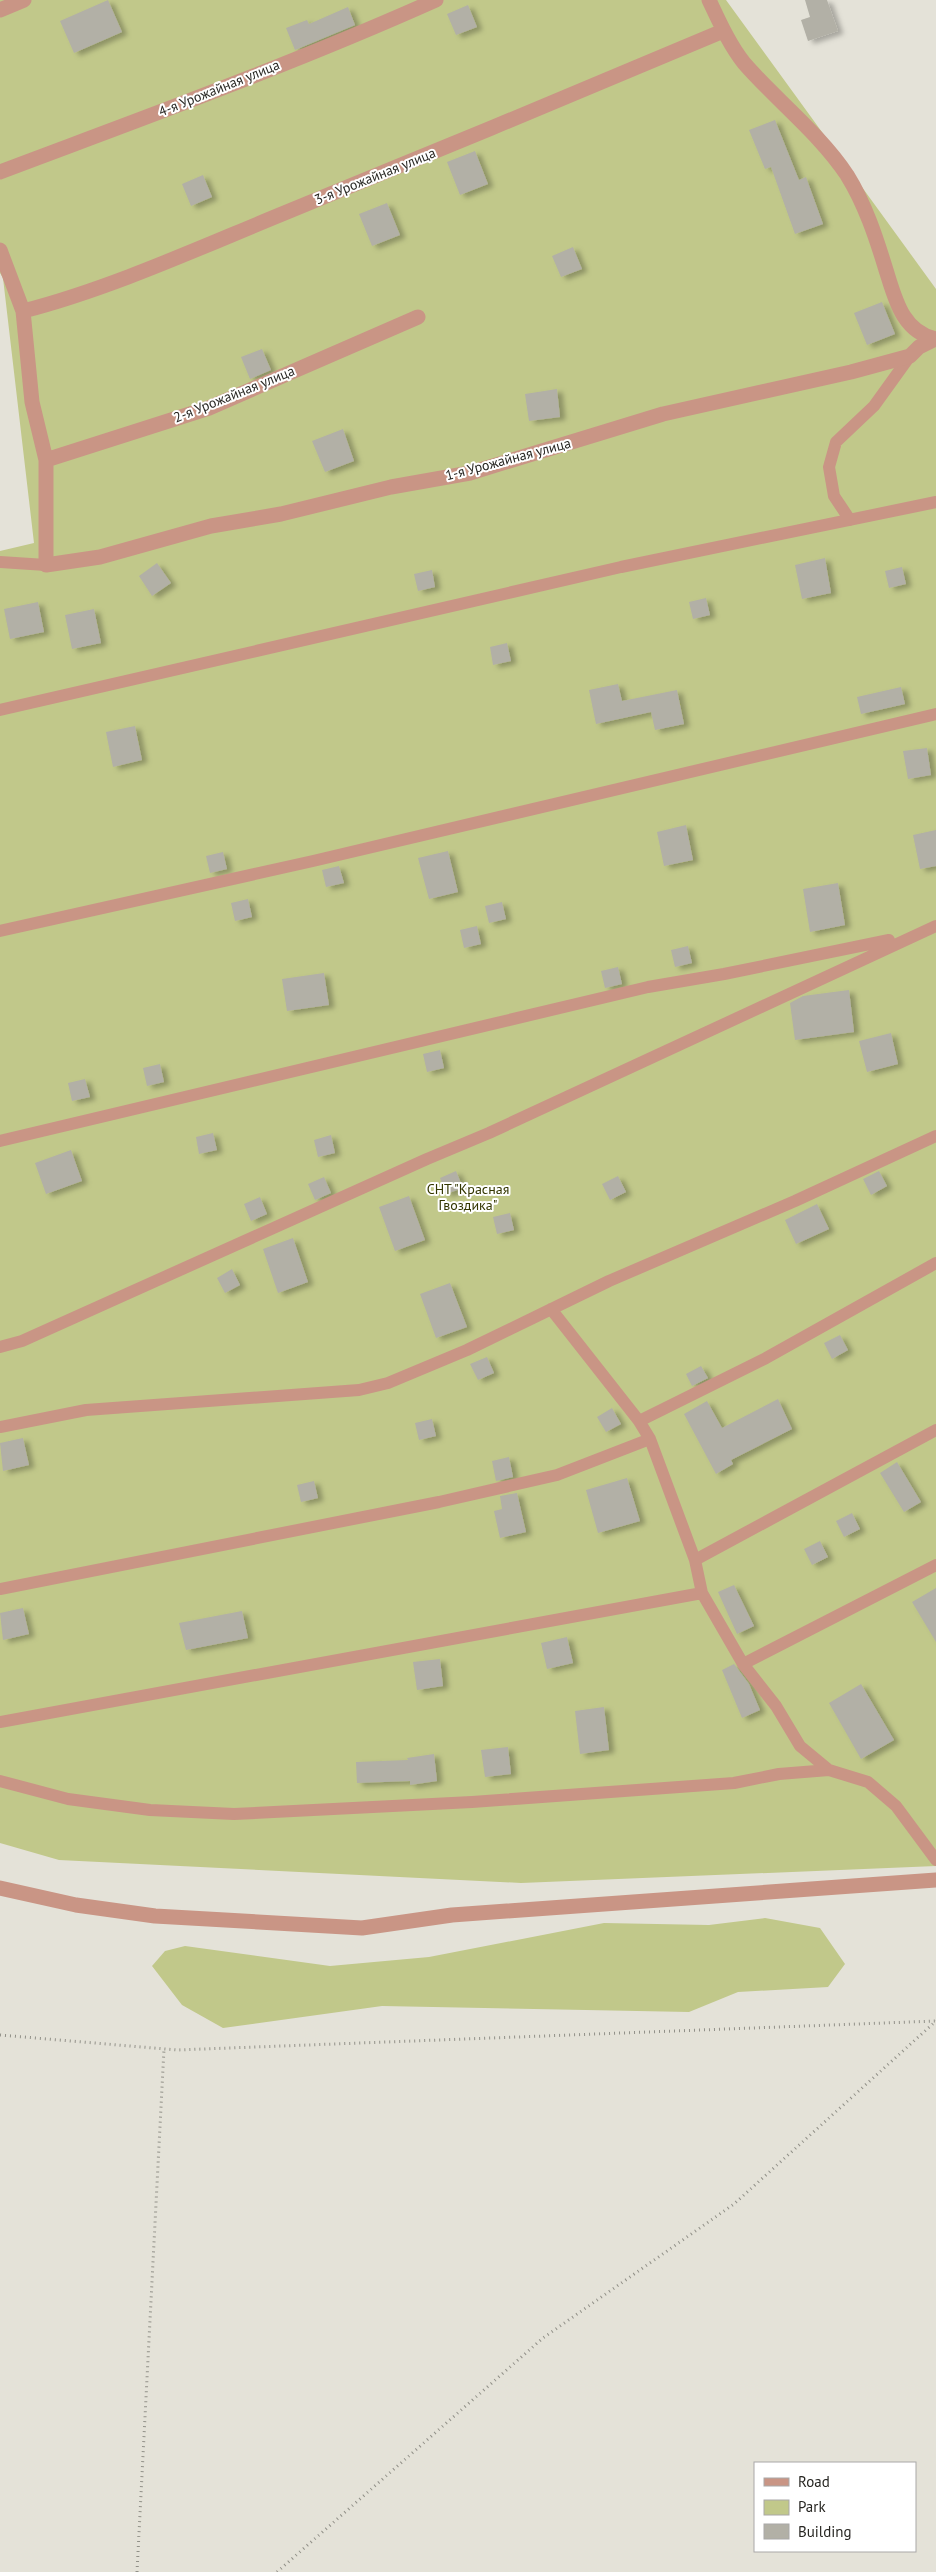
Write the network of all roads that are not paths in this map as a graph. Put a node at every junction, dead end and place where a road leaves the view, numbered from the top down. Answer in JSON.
{"nodes":[{"id":1,"x":24,"y":0,"type":"edge"},
{"id":2,"x":436,"y":0,"type":"edge"},
{"id":3,"x":709,"y":0,"type":"edge"},
{"id":4,"x":0,"y":10,"type":"edge"},
{"id":5,"x":723,"y":31,"type":"junction"},
{"id":6,"x":0,"y":172,"type":"edge"},
{"id":7,"x":0,"y":250,"type":"edge"},
{"id":8,"x":23,"y":312,"type":"junction"},
{"id":9,"x":418,"y":318,"type":"dead end"},
{"id":10,"x":935,"y":339,"type":"edge"},
{"id":11,"x":910,"y":356,"type":"junction"},
{"id":12,"x":46,"y":460,"type":"junction"},
{"id":13,"x":936,"y":502,"type":"edge"},
{"id":14,"x":850,"y":520,"type":"junction"},
{"id":15,"x":0,"y":562,"type":"edge"},
{"id":16,"x":46,"y":565,"type":"junction"},
{"id":17,"x":0,"y":710,"type":"edge"},
{"id":18,"x":936,"y":714,"type":"edge"},
{"id":19,"x":936,"y":926,"type":"edge"},
{"id":20,"x":0,"y":930,"type":"edge"},
{"id":21,"x":911,"y":935,"type":"junction"},
{"id":22,"x":936,"y":1136,"type":"edge"},
{"id":23,"x":0,"y":1142,"type":"edge"},
{"id":24,"x":936,"y":1263,"type":"edge"},
{"id":25,"x":551,"y":1310,"type":"junction"},
{"id":26,"x":0,"y":1347,"type":"edge"},
{"id":27,"x":639,"y":1420,"type":"junction"},
{"id":28,"x":0,"y":1427,"type":"edge"},
{"id":29,"x":936,"y":1430,"type":"edge"},
{"id":30,"x":650,"y":1439,"type":"junction"},
{"id":31,"x":696,"y":1560,"type":"junction"},
{"id":32,"x":936,"y":1565,"type":"edge"},
{"id":33,"x":0,"y":1589,"type":"edge"},
{"id":34,"x":702,"y":1593,"type":"junction"},
{"id":35,"x":743,"y":1664,"type":"junction"},
{"id":36,"x":0,"y":1722,"type":"edge"},
{"id":37,"x":829,"y":1770,"type":"junction"},
{"id":38,"x":0,"y":1781,"type":"edge"},
{"id":39,"x":936,"y":1860,"type":"edge"},
{"id":40,"x":936,"y":1880,"type":"edge"},
{"id":41,"x":0,"y":1888,"type":"edge"}],
"edges":[{"from":1,"to":4,"type":"street"},
{"from":2,"to":6,"type":"street","name":"4-я Урожайная улица"},
{"from":3,"to":5,"type":"street"},
{"from":5,"to":8,"type":"street","name":"3-я Урожайная улица"},
{"from":5,"to":10,"type":"street"},
{"from":7,"to":8,"type":"street"},
{"from":8,"to":12,"type":"street"},
{"from":9,"to":12,"type":"street","name":"2-я Урожайная улица"},
{"from":10,"to":11,"type":"street","name":"1-я Урожайная улица"},
{"from":11,"to":14,"type":"lane"},
{"from":11,"to":16,"type":"street","name":"1-я Урожайная улица"},
{"from":12,"to":16,"type":"street"},
{"from":13,"to":14,"type":"lane"},
{"from":14,"to":17,"type":"lane"},
{"from":15,"to":16,"type":"lane"},
{"from":18,"to":20,"type":"lane"},
{"from":19,"to":21,"type":"lane"},
{"from":21,"to":23,"type":"lane"},
{"from":21,"to":26,"type":"lane"},
{"from":22,"to":25,"type":"lane"},
{"from":24,"to":27,"type":"lane"},
{"from":25,"to":27,"type":"lane"},
{"from":25,"to":28,"type":"lane"},
{"from":27,"to":30,"type":"lane"},
{"from":29,"to":31,"type":"lane"},
{"from":30,"to":31,"type":"lane"},
{"from":30,"to":33,"type":"lane"},
{"from":31,"to":34,"type":"lane"},
{"from":32,"to":35,"type":"lane"},
{"from":34,"to":35,"type":"lane"},
{"from":34,"to":36,"type":"lane"},
{"from":35,"to":37,"type":"lane"},
{"from":37,"to":38,"type":"lane"},
{"from":37,"to":39,"type":"lane"},
{"from":40,"to":41,"type":"street"}]}
